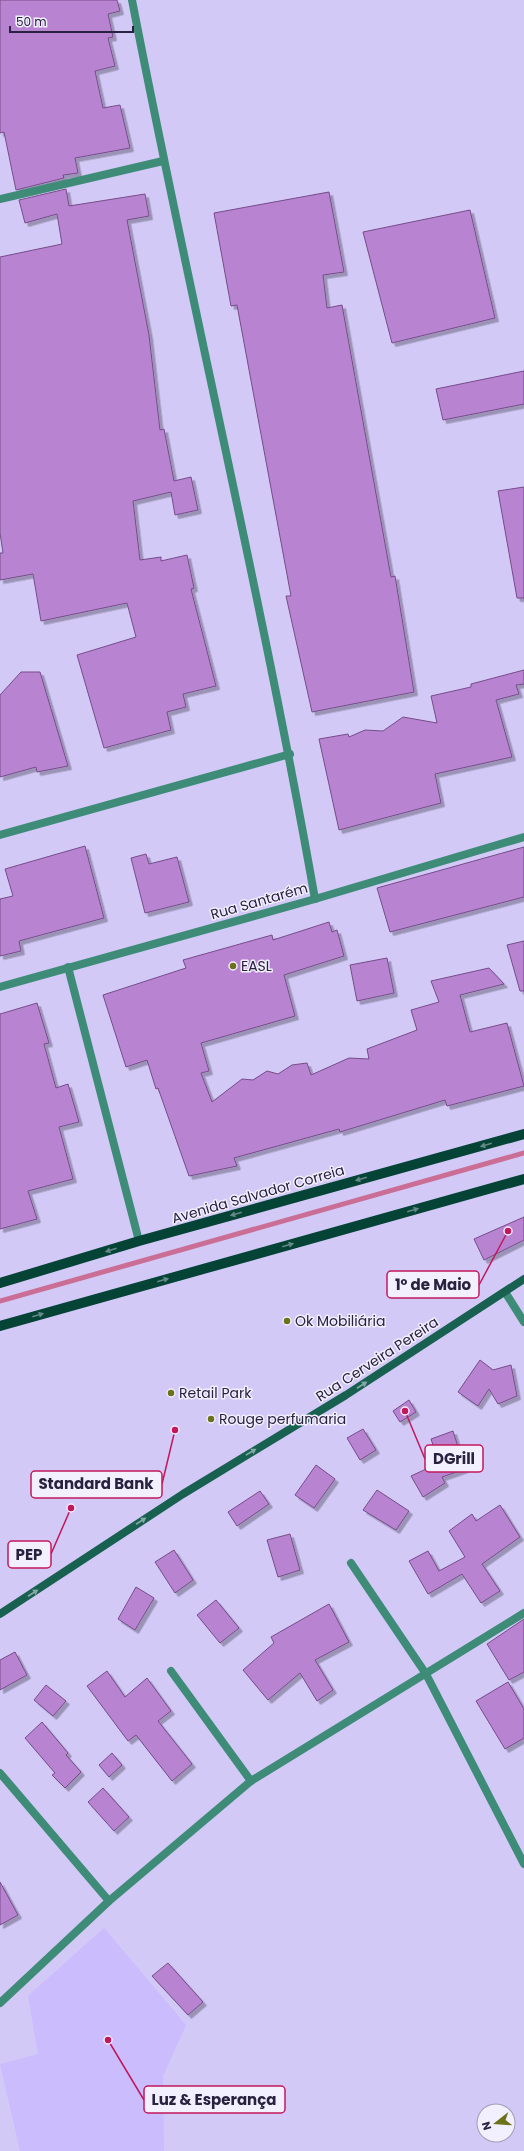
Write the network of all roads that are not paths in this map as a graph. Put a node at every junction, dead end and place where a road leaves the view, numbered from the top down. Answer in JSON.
{"nodes":[{"id":1,"x":132,"y":0,"type":"edge"},
{"id":2,"x":163,"y":161,"type":"junction"},
{"id":3,"x":0,"y":199,"type":"edge"},
{"id":4,"x":290,"y":754,"type":"junction"},
{"id":5,"x":0,"y":835,"type":"edge"},
{"id":6,"x":524,"y":837,"type":"edge"},
{"id":7,"x":315,"y":899,"type":"junction"},
{"id":8,"x":68,"y":968,"type":"junction"},
{"id":9,"x":0,"y":986,"type":"edge"},
{"id":10,"x":524,"y":1134,"type":"edge"},
{"id":11,"x":524,"y":1178,"type":"edge"},
{"id":12,"x":139,"y":1241,"type":"junction"},
{"id":13,"x":524,"y":1279,"type":"edge"},
{"id":14,"x":0,"y":1283,"type":"edge"},
{"id":15,"x":505,"y":1292,"type":"junction"},
{"id":16,"x":524,"y":1322,"type":"edge"},
{"id":17,"x":0,"y":1326,"type":"edge"},
{"id":18,"x":351,"y":1563,"type":"dead end"},
{"id":19,"x":524,"y":1613,"type":"edge"},
{"id":20,"x":0,"y":1614,"type":"edge"},
{"id":21,"x":171,"y":1671,"type":"dead end"},
{"id":22,"x":426,"y":1674,"type":"junction"},
{"id":23,"x":0,"y":1773,"type":"edge"},
{"id":24,"x":251,"y":1781,"type":"junction"},
{"id":25,"x":524,"y":1864,"type":"edge"},
{"id":26,"x":109,"y":1901,"type":"junction"},
{"id":27,"x":0,"y":2003,"type":"edge"}],
"edges":[{"from":1,"to":2,"type":"street"},
{"from":2,"to":3,"type":"street"},
{"from":2,"to":4,"type":"street"},
{"from":4,"to":5,"type":"street"},
{"from":4,"to":7,"type":"street"},
{"from":6,"to":7,"type":"street","name":"Rua Santarém"},
{"from":7,"to":8,"type":"street","name":"Rua Santarém"},
{"from":8,"to":9,"type":"street","name":"Rua Santarém"},
{"from":8,"to":12,"type":"street"},
{"from":10,"to":12,"type":"main road","name":"Avenida Salvador Correia","one_way":true},
{"from":17,"to":11,"type":"main road","one_way":true},
{"from":12,"to":14,"type":"main road","name":"Avenida Salvador Correia","one_way":true},
{"from":13,"to":15,"type":"main road","name":"Rua Cerveira Pereira"},
{"from":15,"to":16,"type":"street"},
{"from":20,"to":15,"type":"main road","name":"Rua Cerveira Pereira","one_way":true},
{"from":18,"to":22,"type":"street"},
{"from":19,"to":22,"type":"street"},
{"from":21,"to":24,"type":"street"},
{"from":22,"to":24,"type":"street"},
{"from":22,"to":25,"type":"street"},
{"from":23,"to":26,"type":"street"},
{"from":24,"to":26,"type":"street"},
{"from":26,"to":27,"type":"street"}]}
